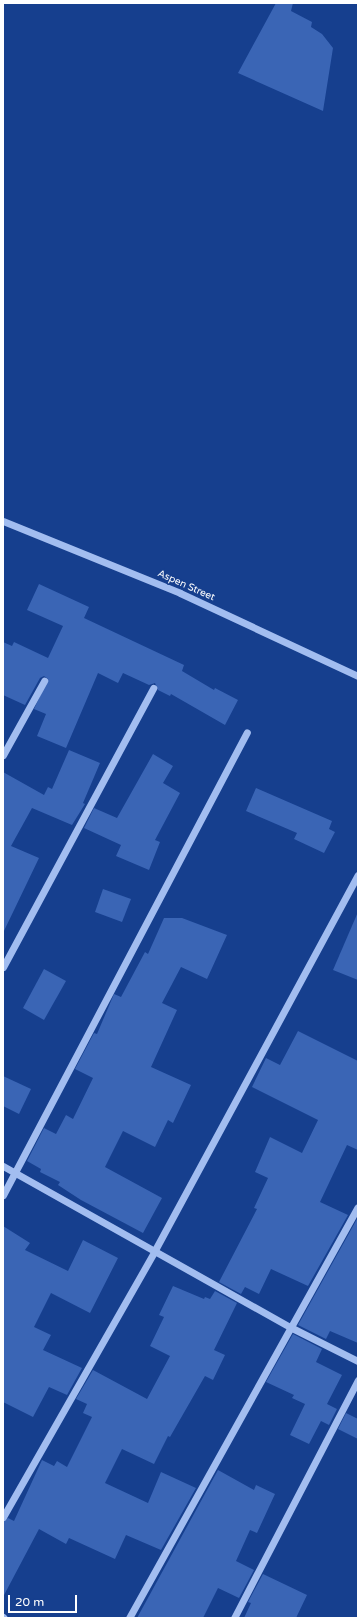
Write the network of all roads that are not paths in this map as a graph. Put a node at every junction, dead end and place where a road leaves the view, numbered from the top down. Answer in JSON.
{"nodes":[{"id":1,"x":3,"y":521,"type":"edge"},
{"id":2,"x":358,"y":676,"type":"edge"},
{"id":3,"x":44,"y":681,"type":"dead end"},
{"id":4,"x":153,"y":688,"type":"dead end"},
{"id":5,"x":247,"y":732,"type":"dead end"},
{"id":6,"x":3,"y":755,"type":"edge"},
{"id":7,"x":358,"y":875,"type":"edge"},
{"id":8,"x":3,"y":967,"type":"edge"},
{"id":9,"x":3,"y":1166,"type":"edge"},
{"id":10,"x":16,"y":1174,"type":"junction"},
{"id":11,"x":3,"y":1195,"type":"edge"},
{"id":12,"x":358,"y":1207,"type":"edge"},
{"id":13,"x":155,"y":1250,"type":"junction"},
{"id":14,"x":290,"y":1327,"type":"junction"},
{"id":15,"x":358,"y":1361,"type":"edge"},
{"id":16,"x":358,"y":1380,"type":"edge"},
{"id":17,"x":3,"y":1518,"type":"edge"},
{"id":18,"x":130,"y":1618,"type":"edge"},
{"id":19,"x":234,"y":1618,"type":"edge"}],
"edges":[{"from":1,"to":2,"type":"street","name":"Aspen Street"},
{"from":3,"to":6,"type":"street"},
{"from":4,"to":8,"type":"street"},
{"from":5,"to":10,"type":"street"},
{"from":7,"to":13,"type":"street"},
{"from":9,"to":10,"type":"street"},
{"from":10,"to":11,"type":"street"},
{"from":10,"to":13,"type":"street"},
{"from":12,"to":14,"type":"street"},
{"from":13,"to":14,"type":"street"},
{"from":13,"to":17,"type":"street"},
{"from":14,"to":15,"type":"street"},
{"from":14,"to":18,"type":"street"},
{"from":16,"to":19,"type":"street"}]}
